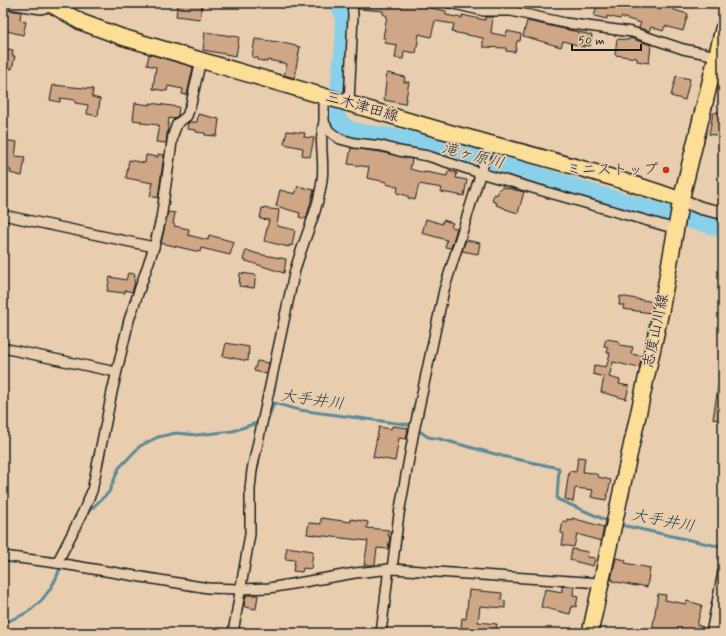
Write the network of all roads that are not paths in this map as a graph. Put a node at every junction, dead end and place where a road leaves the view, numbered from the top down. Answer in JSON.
{"nodes":[{"id":1,"x":3,"y":3,"type":"edge"},
{"id":2,"x":352,"y":3,"type":"edge"},
{"id":3,"x":450,"y":3,"type":"edge"},
{"id":4,"x":51,"y":5,"type":"edge"},
{"id":5,"x":723,"y":29,"type":"edge"},
{"id":6,"x":717,"y":56,"type":"junction"},
{"id":7,"x":201,"y":60,"type":"junction"},
{"id":8,"x":327,"y":97,"type":"junction"},
{"id":9,"x":348,"y":102,"type":"junction"},
{"id":10,"x":324,"y":122,"type":"junction"},
{"id":11,"x":489,"y":146,"type":"junction"},
{"id":12,"x":481,"y":170,"type":"junction"},
{"id":13,"x":680,"y":204,"type":"junction"},
{"id":14,"x":723,"y":213,"type":"edge"},
{"id":15,"x":3,"y":215,"type":"edge"},
{"id":16,"x":676,"y":228,"type":"junction"},
{"id":17,"x":154,"y":247,"type":"junction"},
{"id":18,"x":3,"y":348,"type":"edge"},
{"id":19,"x":116,"y":372,"type":"junction"},
{"id":20,"x":3,"y":556,"type":"edge"},
{"id":21,"x":57,"y":563,"type":"junction"},
{"id":22,"x":390,"y":569,"type":"junction"},
{"id":23,"x":723,"y":572,"type":"edge"},
{"id":24,"x":601,"y":583,"type":"junction"},
{"id":25,"x":240,"y":589,"type":"junction"},
{"id":26,"x":233,"y":633,"type":"edge"},
{"id":27,"x":381,"y":633,"type":"edge"},
{"id":28,"x":590,"y":633,"type":"edge"},
{"id":29,"x":711,"y":633,"type":"edge"}],
"edges":[{"from":1,"to":4,"type":"street"},
{"from":2,"to":9,"type":"street"},
{"from":3,"to":6,"type":"street"},
{"from":4,"to":7,"type":"main road","name":"三木津田線"},
{"from":5,"to":6,"type":"main road","name":"志度山川線"},
{"from":6,"to":13,"type":"main road","name":"志度山川線"},
{"from":7,"to":8,"type":"main road","name":"三木津田線"},
{"from":7,"to":17,"type":"street"},
{"from":8,"to":9,"type":"main road","name":"三木津田線"},
{"from":8,"to":10,"type":"street"},
{"from":9,"to":11,"type":"main road","name":"三木津田線"},
{"from":10,"to":12,"type":"street"},
{"from":10,"to":25,"type":"street"},
{"from":11,"to":12,"type":"street"},
{"from":11,"to":13,"type":"main road","name":"三木津田線"},
{"from":12,"to":16,"type":"street"},
{"from":12,"to":22,"type":"street"},
{"from":13,"to":14,"type":"street"},
{"from":13,"to":16,"type":"main road","name":"志度山川線"},
{"from":15,"to":17,"type":"street"},
{"from":16,"to":24,"type":"main road","name":"志度山川線"},
{"from":17,"to":19,"type":"street"},
{"from":18,"to":19,"type":"street"},
{"from":19,"to":21,"type":"street"},
{"from":20,"to":21,"type":"street"},
{"from":21,"to":25,"type":"street"},
{"from":22,"to":24,"type":"street"},
{"from":22,"to":25,"type":"street"},
{"from":22,"to":27,"type":"street"},
{"from":23,"to":29,"type":"street"},
{"from":24,"to":28,"type":"main road","name":"志度山川線"},
{"from":25,"to":26,"type":"street"}]}
